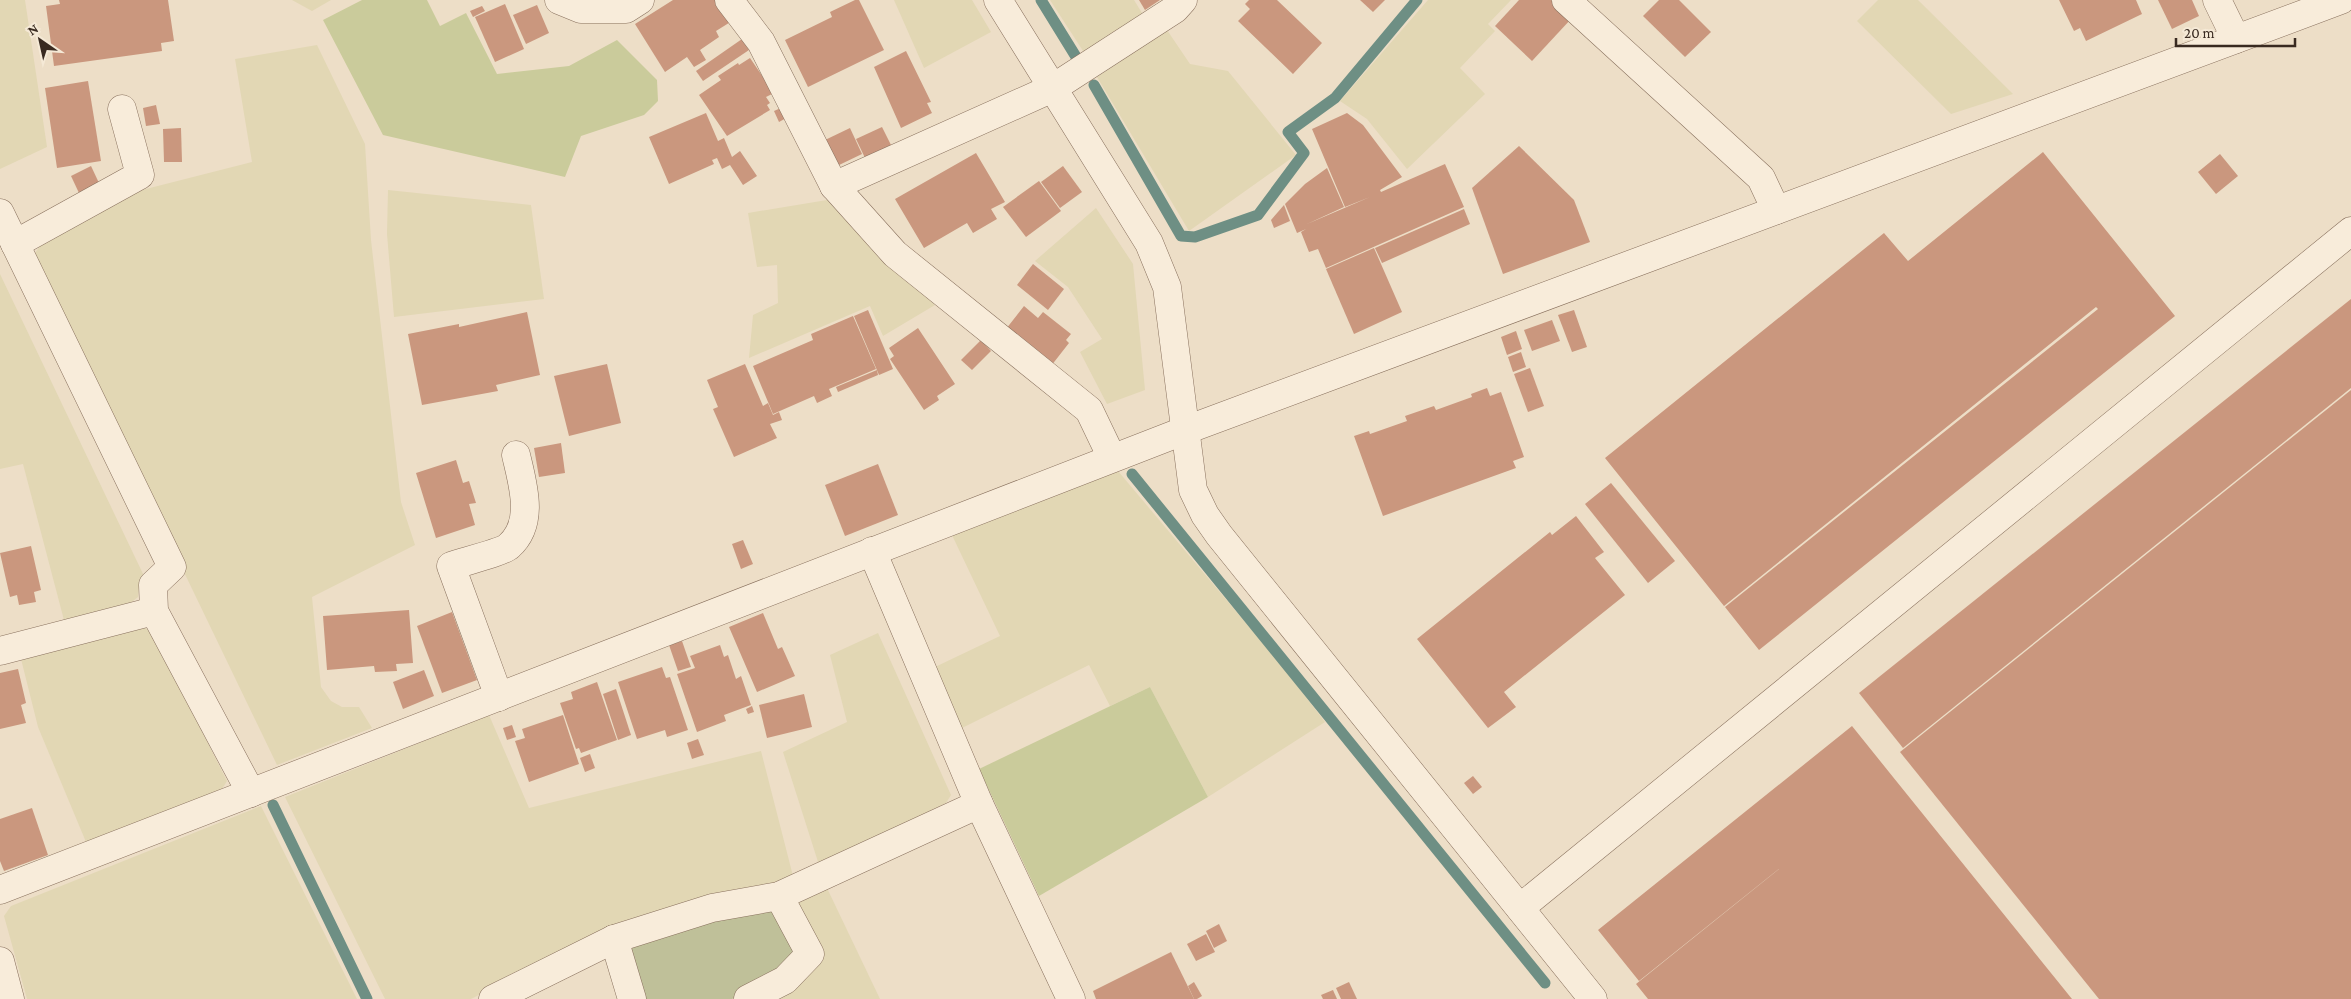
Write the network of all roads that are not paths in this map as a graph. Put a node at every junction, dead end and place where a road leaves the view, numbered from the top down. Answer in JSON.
{"nodes":[{"id":1,"x":559,"y":0,"type":"edge"},
{"id":2,"x":640,"y":0,"type":"edge"},
{"id":3,"x":729,"y":0,"type":"edge"},
{"id":4,"x":998,"y":0,"type":"edge"},
{"id":5,"x":1183,"y":0,"type":"edge"},
{"id":6,"x":1566,"y":0,"type":"edge"},
{"id":7,"x":2217,"y":0,"type":"edge"},
{"id":8,"x":2341,"y":0,"type":"edge"},
{"id":9,"x":2236,"y":39,"type":"junction"},
{"id":10,"x":1053,"y":88,"type":"junction"},
{"id":11,"x":122,"y":109,"type":"dead end"},
{"id":12,"x":834,"y":186,"type":"junction"},
{"id":13,"x":1776,"y":210,"type":"junction"},
{"id":14,"x":0,"y":213,"type":"edge"},
{"id":15,"x":2351,"y":231,"type":"edge"},
{"id":16,"x":15,"y":244,"type":"junction"},
{"id":17,"x":1186,"y":430,"type":"junction"},
{"id":18,"x":516,"y":455,"type":"dead end"},
{"id":19,"x":1112,"y":458,"type":"junction"},
{"id":20,"x":872,"y":551,"type":"junction"},
{"id":21,"x":154,"y":611,"type":"junction"},
{"id":22,"x":0,"y":651,"type":"edge"},
{"id":23,"x":499,"y":696,"type":"junction"},
{"id":24,"x":251,"y":793,"type":"junction"},
{"id":25,"x":979,"y":804,"type":"junction"},
{"id":26,"x":0,"y":890,"type":"edge"},
{"id":27,"x":779,"y":896,"type":"junction"},
{"id":28,"x":1520,"y":908,"type":"junction"},
{"id":29,"x":614,"y":939,"type":"junction"},
{"id":30,"x":0,"y":961,"type":"edge"},
{"id":31,"x":10,"y":999,"type":"edge"},
{"id":32,"x":493,"y":999,"type":"edge"},
{"id":33,"x":632,"y":999,"type":"edge"},
{"id":34,"x":748,"y":999,"type":"edge"},
{"id":35,"x":1071,"y":999,"type":"edge"},
{"id":36,"x":1593,"y":999,"type":"edge"}],
"edges":[{"from":1,"to":2,"type":"street"},
{"from":3,"to":12,"type":"street"},
{"from":4,"to":10,"type":"street"},
{"from":5,"to":10,"type":"street"},
{"from":6,"to":13,"type":"street"},
{"from":7,"to":9,"type":"street"},
{"from":8,"to":9,"type":"street"},
{"from":9,"to":13,"type":"street"},
{"from":10,"to":12,"type":"street"},
{"from":10,"to":17,"type":"street"},
{"from":11,"to":16,"type":"street"},
{"from":12,"to":19,"type":"street"},
{"from":13,"to":17,"type":"street"},
{"from":14,"to":16,"type":"street"},
{"from":15,"to":28,"type":"street"},
{"from":16,"to":21,"type":"street"},
{"from":17,"to":19,"type":"street"},
{"from":17,"to":28,"type":"street"},
{"from":18,"to":23,"type":"street"},
{"from":19,"to":20,"type":"street"},
{"from":20,"to":23,"type":"street"},
{"from":20,"to":25,"type":"street"},
{"from":21,"to":22,"type":"street"},
{"from":21,"to":24,"type":"street"},
{"from":23,"to":24,"type":"street"},
{"from":24,"to":26,"type":"street"},
{"from":25,"to":27,"type":"street"},
{"from":25,"to":35,"type":"street"},
{"from":27,"to":29,"type":"street"},
{"from":27,"to":34,"type":"street"},
{"from":28,"to":36,"type":"street"},
{"from":29,"to":32,"type":"street"},
{"from":29,"to":33,"type":"street"},
{"from":30,"to":31,"type":"street"}]}
